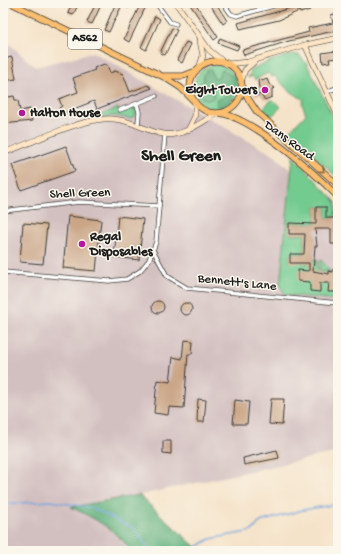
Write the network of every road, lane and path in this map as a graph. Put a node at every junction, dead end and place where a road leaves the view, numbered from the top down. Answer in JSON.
{"nodes":[{"id":1,"x":11,"y":3,"type":"edge"},
{"id":2,"x":121,"y":3,"type":"edge"},
{"id":3,"x":132,"y":3,"type":"edge"},
{"id":4,"x":156,"y":3,"type":"edge"},
{"id":5,"x":176,"y":3,"type":"edge"},
{"id":6,"x":223,"y":3,"type":"edge"},
{"id":7,"x":284,"y":3,"type":"edge"},
{"id":8,"x":176,"y":24,"type":"dead end"},
{"id":9,"x":197,"y":34,"type":"junction"},
{"id":10,"x":338,"y":38,"type":"edge"},
{"id":11,"x":305,"y":45,"type":"junction"},
{"id":12,"x":258,"y":59,"type":"junction"},
{"id":13,"x":227,"y":64,"type":"junction"},
{"id":14,"x":197,"y":70,"type":"junction"},
{"id":15,"x":159,"y":75,"type":"junction"},
{"id":16,"x":241,"y":84,"type":"junction"},
{"id":17,"x":338,"y":87,"type":"edge"},
{"id":18,"x":327,"y":92,"type":"junction"},
{"id":19,"x":156,"y":96,"type":"dead end"},
{"id":20,"x":194,"y":101,"type":"junction"},
{"id":21,"x":137,"y":104,"type":"junction"},
{"id":22,"x":120,"y":110,"type":"dead end"},
{"id":23,"x":219,"y":113,"type":"junction"},
{"id":24,"x":338,"y":116,"type":"edge"},
{"id":25,"x":138,"y":124,"type":"junction"},
{"id":26,"x":189,"y":129,"type":"junction"},
{"id":27,"x":165,"y":134,"type":"junction"},
{"id":28,"x":3,"y":153,"type":"edge"},
{"id":29,"x":338,"y":185,"type":"edge"},
{"id":30,"x":338,"y":197,"type":"edge"},
{"id":31,"x":159,"y":206,"type":"junction"},
{"id":32,"x":3,"y":211,"type":"edge"},
{"id":33,"x":153,"y":250,"type":"junction"},
{"id":34,"x":3,"y":272,"type":"edge"},
{"id":35,"x":338,"y":303,"type":"edge"}],
"edges":[{"from":1,"to":15,"type":"main road","number":"A562"},
{"from":2,"to":3,"type":"street"},
{"from":4,"to":8,"type":"street"},
{"from":5,"to":9,"type":"street"},
{"from":6,"to":7,"type":"street"},
{"from":9,"to":13,"type":"street"},
{"from":9,"to":14,"type":"street"},
{"from":10,"to":11,"type":"street"},
{"from":11,"to":12,"type":"street"},
{"from":11,"to":18,"type":"street"},
{"from":12,"to":13,"type":"street"},
{"from":12,"to":16,"type":"street"},
{"from":13,"to":14,"type":"main road","number":"A562"},
{"from":13,"to":16,"type":"main road"},
{"from":14,"to":15,"type":"main road","number":"A562"},
{"from":14,"to":20,"type":"main road"},
{"from":15,"to":20,"type":"main road","number":"A562"},
{"from":16,"to":23,"type":"main road"},
{"from":16,"to":29,"type":"main road","name":"Dans Road","one_way":true},
{"from":17,"to":18,"type":"street"},
{"from":18,"to":24,"type":"street"},
{"from":19,"to":21,"type":"street"},
{"from":20,"to":23,"type":"main road","number":"A562"},
{"from":20,"to":26,"type":"street"},
{"from":21,"to":22,"type":"street"},
{"from":21,"to":25,"type":"street"},
{"from":23,"to":26,"type":"street"},
{"from":23,"to":30,"type":"main road","name":"Dans Road","number":"A562"},
{"from":25,"to":27,"type":"street"},
{"from":25,"to":28,"type":"street"},
{"from":26,"to":27,"type":"street"},
{"from":27,"to":31,"type":"street"},
{"from":31,"to":32,"type":"street","name":"Shell Green"},
{"from":31,"to":33,"type":"street"},
{"from":33,"to":34,"type":"street"},
{"from":33,"to":35,"type":"street","name":"Bennett's Lane"}]}
